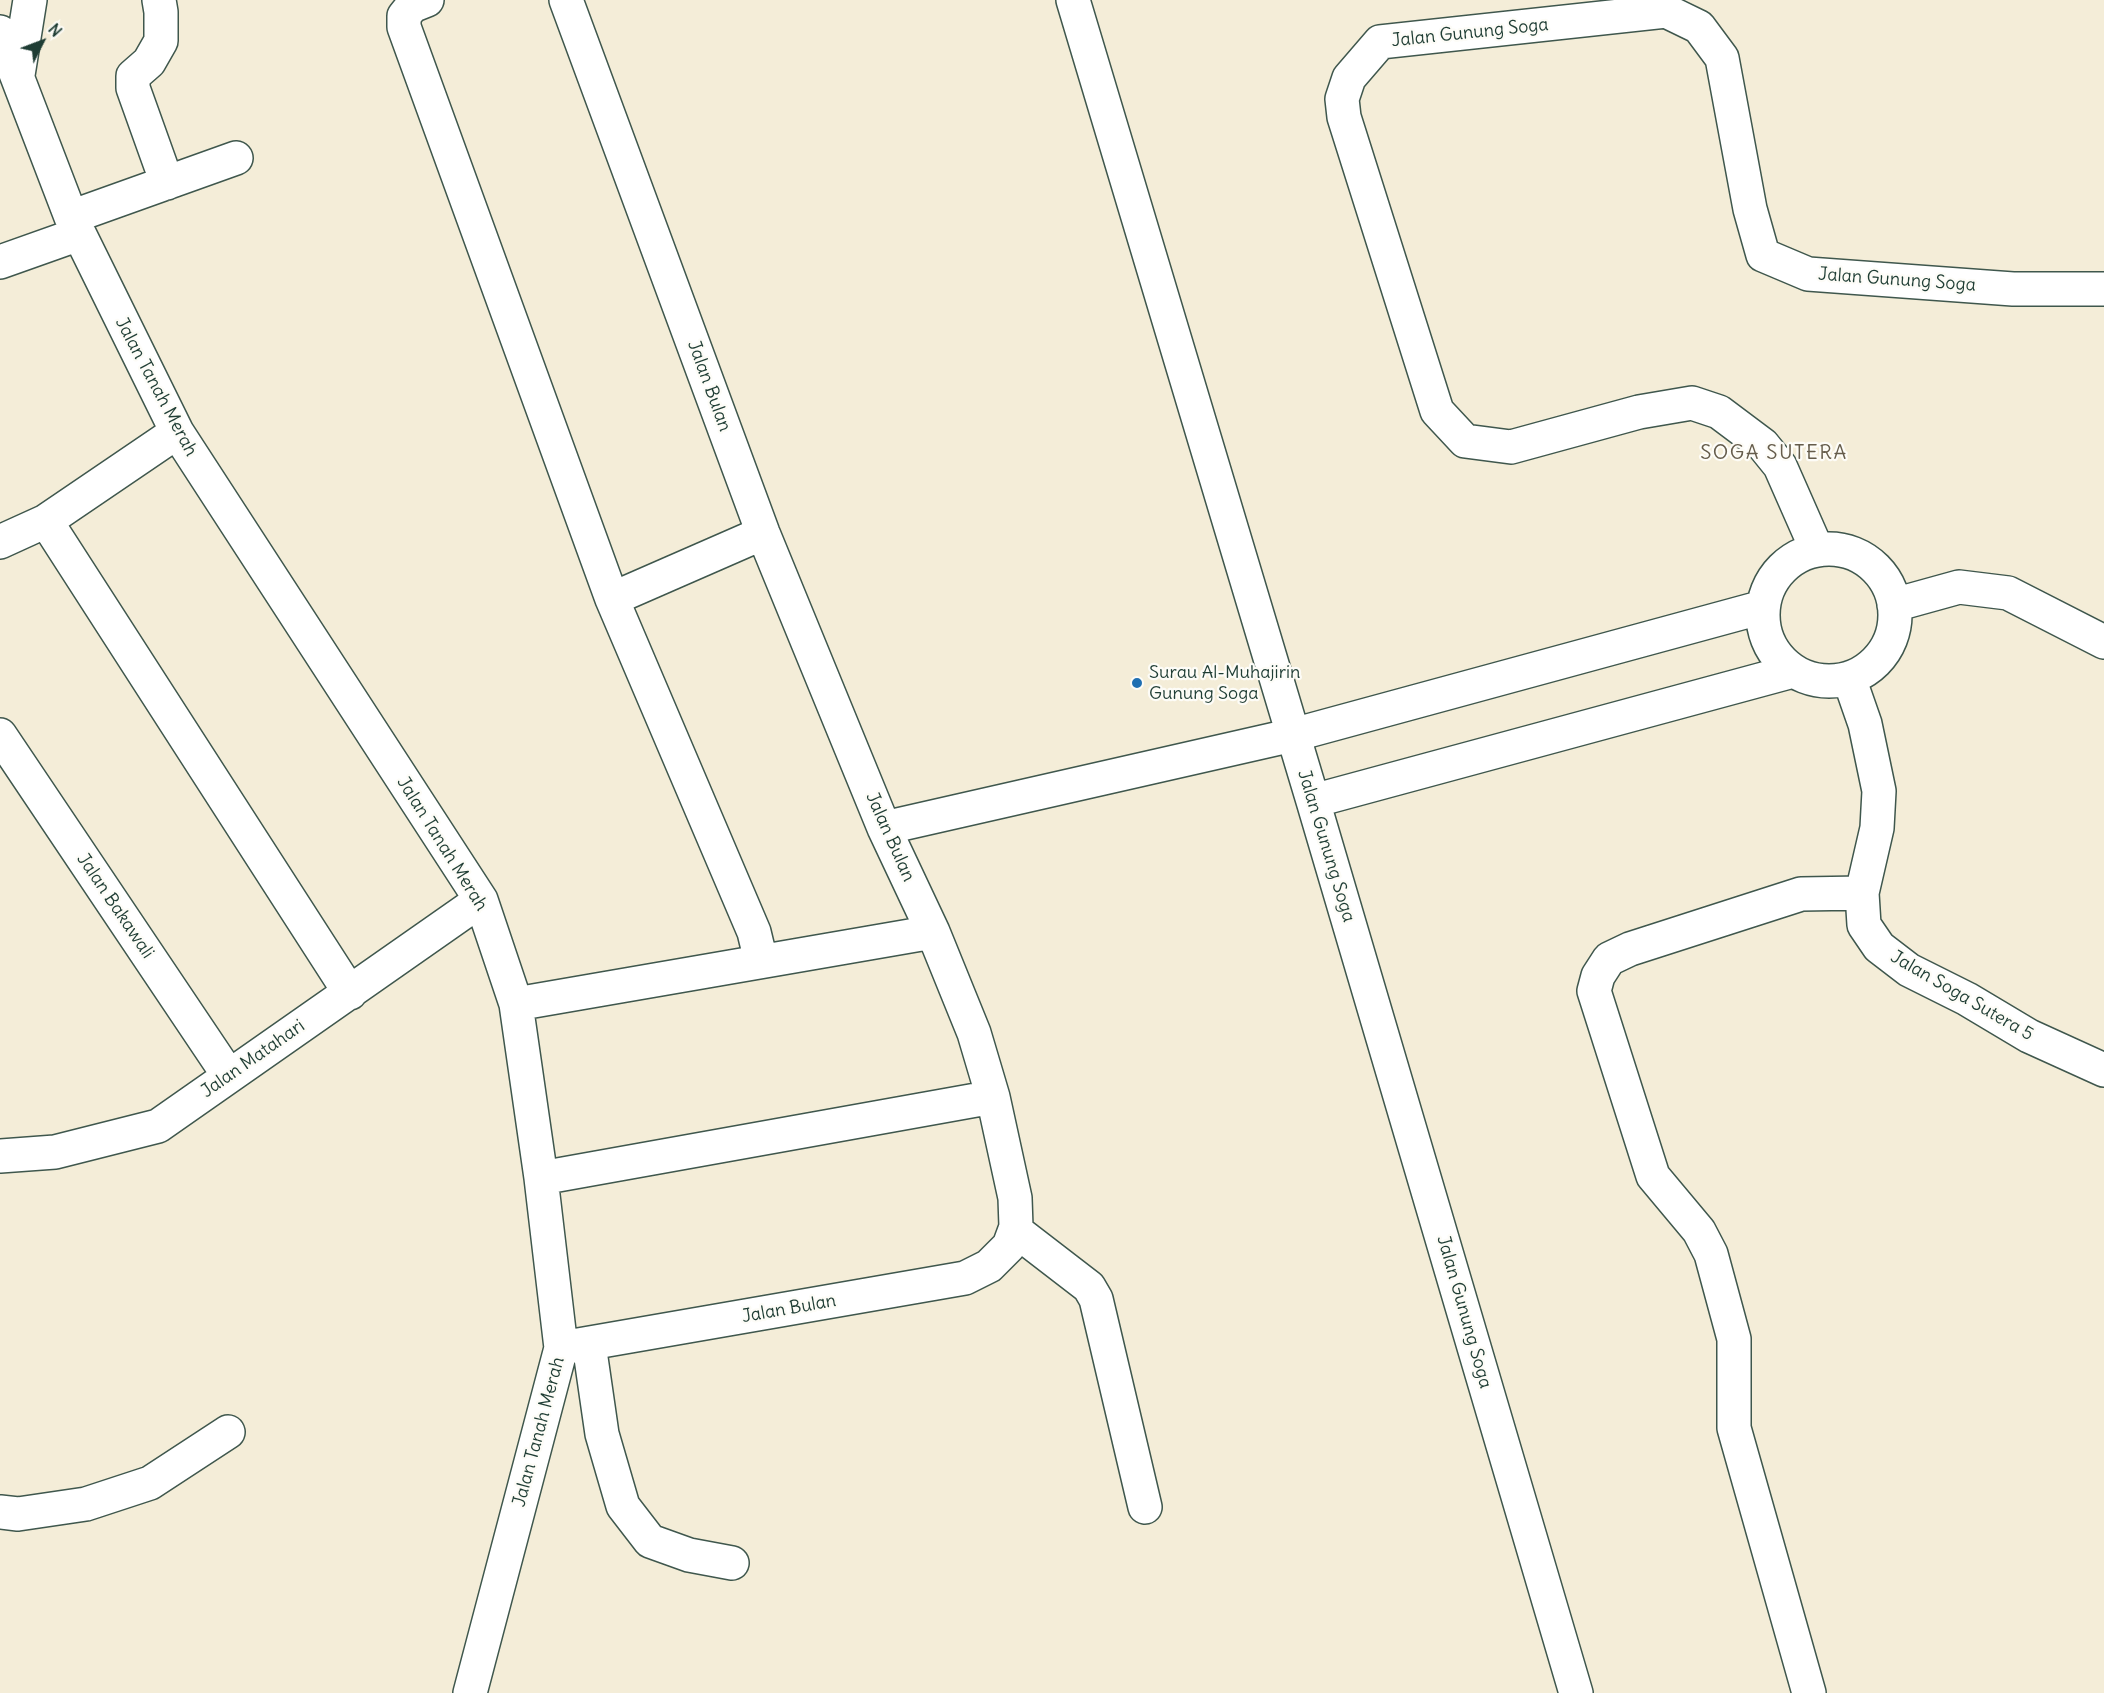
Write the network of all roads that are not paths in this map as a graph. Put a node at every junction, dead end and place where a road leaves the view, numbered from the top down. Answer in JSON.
{"nodes":[{"id":1,"x":30,"y":0,"type":"edge"},
{"id":2,"x":159,"y":0,"type":"edge"},
{"id":3,"x":427,"y":0,"type":"edge"},
{"id":4,"x":566,"y":0,"type":"edge"},
{"id":5,"x":1073,"y":0,"type":"edge"},
{"id":6,"x":0,"y":32,"type":"edge"},
{"id":7,"x":14,"y":83,"type":"edge"},
{"id":8,"x":236,"y":158,"type":"dead end"},
{"id":9,"x":167,"y":183,"type":"junction"},
{"id":10,"x":75,"y":225,"type":"junction"},
{"id":11,"x":0,"y":262,"type":"edge"},
{"id":12,"x":2104,"y":289,"type":"edge"},
{"id":13,"x":177,"y":432,"type":"junction"},
{"id":14,"x":46,"y":521,"type":"junction"},
{"id":15,"x":763,"y":533,"type":"junction"},
{"id":16,"x":0,"y":542,"type":"edge"},
{"id":17,"x":1817,"y":550,"type":"junction"},
{"id":18,"x":612,"y":599,"type":"junction"},
{"id":19,"x":1894,"y":605,"type":"junction"},
{"id":20,"x":1763,"y":607,"type":"junction"},
{"id":21,"x":2104,"y":642,"type":"edge"},
{"id":22,"x":1793,"y":671,"type":"junction"},
{"id":23,"x":1849,"y":678,"type":"junction"},
{"id":24,"x":0,"y":735,"type":"edge"},
{"id":25,"x":1293,"y":735,"type":"junction"},
{"id":26,"x":1313,"y":801,"type":"junction"},
{"id":27,"x":884,"y":828,"type":"junction"},
{"id":28,"x":1862,"y":893,"type":"junction"},
{"id":29,"x":481,"y":900,"type":"junction"},
{"id":30,"x":933,"y":932,"type":"junction"},
{"id":31,"x":761,"y":961,"type":"junction"},
{"id":32,"x":350,"y":993,"type":"junction"},
{"id":33,"x":516,"y":1004,"type":"junction"},
{"id":34,"x":2104,"y":1071,"type":"edge"},
{"id":35,"x":229,"y":1076,"type":"junction"},
{"id":36,"x":993,"y":1097,"type":"junction"},
{"id":37,"x":0,"y":1156,"type":"edge"},
{"id":38,"x":542,"y":1178,"type":"junction"},
{"id":39,"x":1015,"y":1230,"type":"junction"},
{"id":40,"x":575,"y":1346,"type":"junction"},
{"id":41,"x":228,"y":1432,"type":"dead end"},
{"id":42,"x":1145,"y":1507,"type":"dead end"},
{"id":43,"x":0,"y":1512,"type":"edge"},
{"id":44,"x":732,"y":1563,"type":"dead end"},
{"id":45,"x":470,"y":1693,"type":"edge"},
{"id":46,"x":1576,"y":1693,"type":"edge"},
{"id":47,"x":1809,"y":1693,"type":"edge"}],
"edges":[{"from":1,"to":7,"type":"street"},
{"from":2,"to":9,"type":"street"},
{"from":3,"to":18,"type":"street"},
{"from":4,"to":15,"type":"street","name":"Jalan Bulan"},
{"from":5,"to":25,"type":"street","name":"Jalan Gunung Soga"},
{"from":6,"to":7,"type":"street","name":"Jalan Tanah Merah"},
{"from":7,"to":10,"type":"street","name":"Jalan Tanah Merah"},
{"from":8,"to":9,"type":"street"},
{"from":9,"to":10,"type":"street"},
{"from":10,"to":11,"type":"street"},
{"from":10,"to":13,"type":"street","name":"Jalan Tanah Merah"},
{"from":12,"to":17,"type":"street","name":"Jalan Gunung Soga"},
{"from":13,"to":14,"type":"street"},
{"from":13,"to":29,"type":"street","name":"Jalan Tanah Merah"},
{"from":14,"to":16,"type":"street"},
{"from":14,"to":32,"type":"street"},
{"from":15,"to":18,"type":"street"},
{"from":15,"to":27,"type":"street","name":"Jalan Bulan"},
{"from":17,"to":19,"type":"street"},
{"from":17,"to":20,"type":"street"},
{"from":18,"to":31,"type":"street"},
{"from":19,"to":21,"type":"street"},
{"from":19,"to":23,"type":"street"},
{"from":20,"to":22,"type":"street"},
{"from":20,"to":25,"type":"street"},
{"from":22,"to":23,"type":"street"},
{"from":22,"to":26,"type":"street"},
{"from":23,"to":28,"type":"street","name":"Jalan Soga Sutera 5"},
{"from":24,"to":35,"type":"street","name":"Jalan Bakawali"},
{"from":25,"to":26,"type":"street","name":"Jalan Gunung Soga"},
{"from":25,"to":27,"type":"street"},
{"from":26,"to":46,"type":"street","name":"Jalan Gunung Soga"},
{"from":27,"to":30,"type":"street","name":"Jalan Bulan"},
{"from":28,"to":34,"type":"street","name":"Jalan Soga Sutera 5"},
{"from":28,"to":47,"type":"street"},
{"from":29,"to":32,"type":"street","name":"Jalan Matahari"},
{"from":29,"to":33,"type":"street","name":"Jalan Tanah Merah"},
{"from":30,"to":31,"type":"street"},
{"from":30,"to":36,"type":"street","name":"Jalan Bulan"},
{"from":31,"to":33,"type":"street"},
{"from":32,"to":35,"type":"street","name":"Jalan Matahari"},
{"from":33,"to":38,"type":"street","name":"Jalan Tanah Merah"},
{"from":35,"to":37,"type":"street","name":"Jalan Matahari"},
{"from":36,"to":38,"type":"street"},
{"from":36,"to":39,"type":"street","name":"Jalan Bulan"},
{"from":38,"to":40,"type":"street","name":"Jalan Tanah Merah"},
{"from":39,"to":40,"type":"street","name":"Jalan Bulan"},
{"from":39,"to":42,"type":"street"},
{"from":40,"to":44,"type":"street"},
{"from":40,"to":45,"type":"street","name":"Jalan Tanah Merah"},
{"from":41,"to":43,"type":"street"}]}
